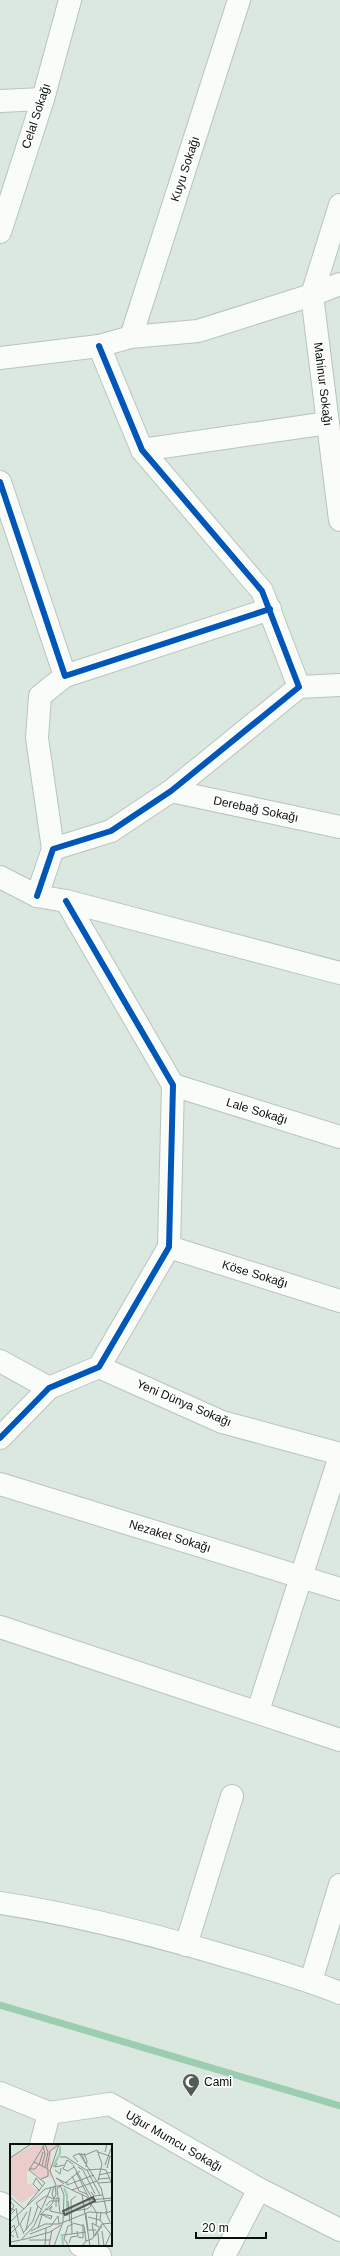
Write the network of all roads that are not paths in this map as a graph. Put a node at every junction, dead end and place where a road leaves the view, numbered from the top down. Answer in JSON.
{"nodes":[{"id":1,"x":70,"y":0,"type":"edge"},
{"id":2,"x":239,"y":0,"type":"edge"},
{"id":3,"x":43,"y":99,"type":"junction"},
{"id":4,"x":0,"y":100,"type":"edge"},
{"id":5,"x":340,"y":205,"type":"edge"},
{"id":6,"x":0,"y":232,"type":"edge"},
{"id":7,"x":340,"y":284,"type":"edge"},
{"id":8,"x":312,"y":295,"type":"junction"},
{"id":9,"x":131,"y":337,"type":"junction"},
{"id":10,"x":99,"y":346,"type":"junction"},
{"id":11,"x":0,"y":358,"type":"edge"},
{"id":12,"x":331,"y":384,"type":"edge"},
{"id":13,"x":328,"y":423,"type":"junction"},
{"id":14,"x":142,"y":450,"type":"junction"},
{"id":15,"x":0,"y":482,"type":"edge"},
{"id":16,"x":339,"y":511,"type":"edge"},
{"id":17,"x":270,"y":609,"type":"junction"},
{"id":18,"x":65,"y":676,"type":"junction"},
{"id":19,"x":340,"y":685,"type":"edge"},
{"id":20,"x":299,"y":687,"type":"junction"},
{"id":21,"x":171,"y":791,"type":"junction"},
{"id":22,"x":340,"y":826,"type":"edge"},
{"id":23,"x":53,"y":849,"type":"junction"},
{"id":24,"x":0,"y":877,"type":"edge"},
{"id":25,"x":37,"y":896,"type":"junction"},
{"id":26,"x":66,"y":901,"type":"junction"},
{"id":27,"x":340,"y":973,"type":"edge"},
{"id":28,"x":173,"y":1085,"type":"junction"},
{"id":29,"x":340,"y":1137,"type":"edge"},
{"id":30,"x":169,"y":1247,"type":"junction"},
{"id":31,"x":340,"y":1301,"type":"edge"},
{"id":32,"x":0,"y":1361,"type":"edge"},
{"id":33,"x":99,"y":1367,"type":"junction"},
{"id":34,"x":49,"y":1388,"type":"junction"},
{"id":35,"x":0,"y":1438,"type":"edge"},
{"id":36,"x":340,"y":1455,"type":"edge"},
{"id":37,"x":0,"y":1484,"type":"edge"},
{"id":38,"x":302,"y":1577,"type":"junction"},
{"id":39,"x":340,"y":1589,"type":"edge"},
{"id":40,"x":0,"y":1627,"type":"edge"},
{"id":41,"x":258,"y":1711,"type":"junction"},
{"id":42,"x":340,"y":1740,"type":"edge"},
{"id":43,"x":232,"y":1796,"type":"dead end"},
{"id":44,"x":340,"y":1885,"type":"edge"},
{"id":45,"x":0,"y":1903,"type":"edge"},
{"id":46,"x":186,"y":1945,"type":"junction"},
{"id":47,"x":311,"y":1981,"type":"junction"},
{"id":48,"x":340,"y":1993,"type":"edge"},
{"id":49,"x":0,"y":2092,"type":"edge"},
{"id":50,"x":49,"y":2113,"type":"junction"},
{"id":51,"x":41,"y":2144,"type":"edge"},
{"id":52,"x":259,"y":2189,"type":"junction"},
{"id":53,"x":0,"y":2203,"type":"edge"},
{"id":54,"x":10,"y":2208,"type":"edge"},
{"id":55,"x":340,"y":2230,"type":"edge"},
{"id":56,"x":82,"y":2246,"type":"edge"},
{"id":57,"x":100,"y":2256,"type":"edge"},
{"id":58,"x":224,"y":2256,"type":"edge"}],
"edges":[{"from":1,"to":3,"type":"street","name":"Celal Sokağı"},
{"from":2,"to":9,"type":"street","name":"Kuyu Sokağı"},
{"from":3,"to":4,"type":"street"},
{"from":3,"to":6,"type":"street","name":"Celal Sokağı"},
{"from":5,"to":8,"type":"street"},
{"from":7,"to":8,"type":"street"},
{"from":8,"to":9,"type":"street"},
{"from":8,"to":12,"type":"street","name":"Mahinur Sokağı"},
{"from":9,"to":10,"type":"street"},
{"from":10,"to":11,"type":"street"},
{"from":10,"to":14,"type":"street"},
{"from":12,"to":13,"type":"street","name":"Mahinur Sokağı"},
{"from":13,"to":14,"type":"street"},
{"from":13,"to":16,"type":"street","name":"Mahinur Sokağı"},
{"from":14,"to":17,"type":"street"},
{"from":15,"to":18,"type":"street"},
{"from":17,"to":18,"type":"street"},
{"from":17,"to":20,"type":"street"},
{"from":18,"to":23,"type":"street"},
{"from":19,"to":20,"type":"street"},
{"from":20,"to":21,"type":"street"},
{"from":21,"to":22,"type":"street","name":"Derebağ Sokağı"},
{"from":21,"to":23,"type":"street"},
{"from":23,"to":25,"type":"street"},
{"from":24,"to":25,"type":"street"},
{"from":25,"to":26,"type":"street"},
{"from":26,"to":27,"type":"street"},
{"from":26,"to":28,"type":"street"},
{"from":28,"to":29,"type":"street","name":"Lale Sokağı"},
{"from":28,"to":30,"type":"street"},
{"from":30,"to":31,"type":"street","name":"Köse Sokağı"},
{"from":30,"to":33,"type":"street"},
{"from":32,"to":34,"type":"street"},
{"from":33,"to":34,"type":"street"},
{"from":33,"to":36,"type":"street","name":"Yeni Dünya Sokağı"},
{"from":34,"to":35,"type":"street"},
{"from":36,"to":38,"type":"street"},
{"from":37,"to":38,"type":"street","name":"Nezaket Sokağı"},
{"from":38,"to":39,"type":"street","name":"Nezaket Sokağı"},
{"from":38,"to":41,"type":"street"},
{"from":40,"to":41,"type":"street"},
{"from":41,"to":42,"type":"street"},
{"from":43,"to":46,"type":"street"},
{"from":44,"to":47,"type":"street"},
{"from":45,"to":46,"type":"street"},
{"from":46,"to":47,"type":"street"},
{"from":47,"to":48,"type":"street"},
{"from":49,"to":50,"type":"street"},
{"from":50,"to":51,"type":"street"},
{"from":50,"to":52,"type":"street","name":"Uğur Mumcu Sokağı"},
{"from":52,"to":55,"type":"street","name":"Uğur Mumcu Sokağı"},
{"from":52,"to":58,"type":"street"},
{"from":53,"to":54,"type":"street"},
{"from":56,"to":57,"type":"street"}]}
